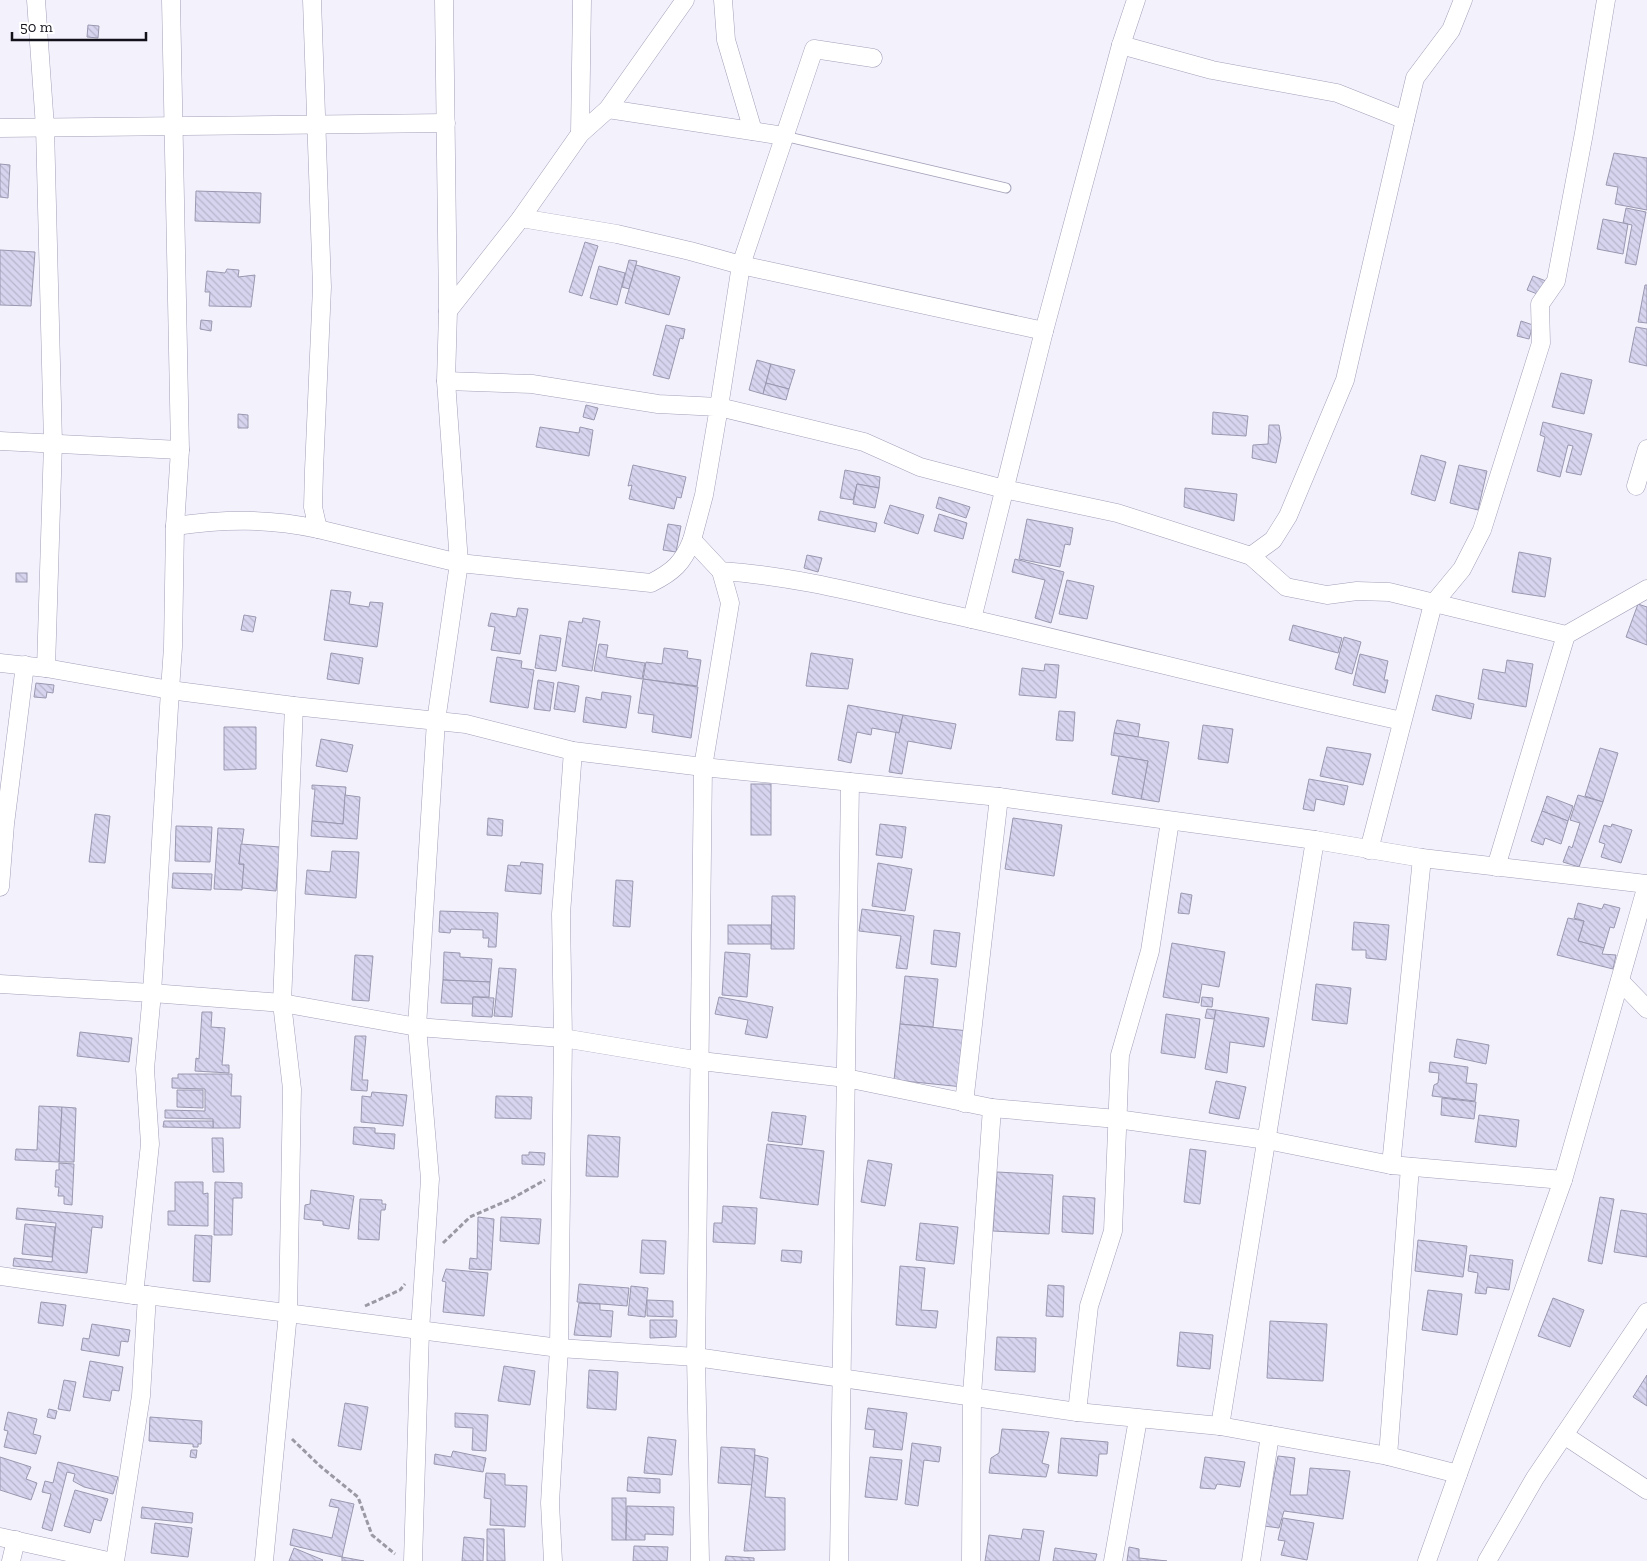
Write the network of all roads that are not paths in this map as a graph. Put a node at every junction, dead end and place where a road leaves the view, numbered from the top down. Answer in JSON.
{"nodes":[{"id":1,"x":36,"y":0,"type":"edge"},
{"id":2,"x":171,"y":0,"type":"edge"},
{"id":3,"x":312,"y":0,"type":"edge"},
{"id":4,"x":444,"y":0,"type":"edge"},
{"id":5,"x":582,"y":0,"type":"edge"},
{"id":6,"x":685,"y":0,"type":"edge"},
{"id":7,"x":723,"y":0,"type":"edge"},
{"id":8,"x":1136,"y":0,"type":"edge"},
{"id":9,"x":1463,"y":0,"type":"edge"},
{"id":10,"x":1606,"y":0,"type":"edge"},
{"id":11,"x":1121,"y":45,"type":"junction"},
{"id":12,"x":873,"y":58,"type":"dead end"},
{"id":13,"x":608,"y":109,"type":"junction"},
{"id":14,"x":1405,"y":120,"type":"junction"},
{"id":15,"x":315,"y":123,"type":"junction"},
{"id":16,"x":446,"y":123,"type":"junction"},
{"id":17,"x":172,"y":125,"type":"junction"},
{"id":18,"x":45,"y":127,"type":"junction"},
{"id":19,"x":0,"y":128,"type":"edge"},
{"id":20,"x":754,"y":131,"type":"junction"},
{"id":21,"x":580,"y":134,"type":"junction"},
{"id":22,"x":784,"y":136,"type":"junction"},
{"id":23,"x":1006,"y":188,"type":"dead end"},
{"id":24,"x":521,"y":218,"type":"junction"},
{"id":25,"x":741,"y":265,"type":"junction"},
{"id":26,"x":448,"y":311,"type":"junction"},
{"id":27,"x":1044,"y":331,"type":"junction"},
{"id":28,"x":446,"y":381,"type":"junction"},
{"id":29,"x":719,"y":407,"type":"junction"},
{"id":30,"x":0,"y":441,"type":"edge"},
{"id":31,"x":52,"y":444,"type":"junction"},
{"id":32,"x":1647,"y":449,"type":"edge"},
{"id":33,"x":180,"y":450,"type":"junction"},
{"id":34,"x":1636,"y":486,"type":"dead end"},
{"id":35,"x":1004,"y":489,"type":"junction"},
{"id":36,"x":175,"y":526,"type":"junction"},
{"id":37,"x":318,"y":529,"type":"junction"},
{"id":38,"x":692,"y":540,"type":"junction"},
{"id":39,"x":1251,"y":556,"type":"junction"},
{"id":40,"x":459,"y":563,"type":"junction"},
{"id":41,"x":720,"y":571,"type":"junction"},
{"id":42,"x":1647,"y":589,"type":"edge"},
{"id":43,"x":1433,"y":604,"type":"junction"},
{"id":44,"x":972,"y":619,"type":"junction"},
{"id":45,"x":1566,"y":635,"type":"junction"},
{"id":46,"x":0,"y":663,"type":"edge"},
{"id":47,"x":25,"y":665,"type":"junction"},
{"id":48,"x":46,"y":668,"type":"junction"},
{"id":49,"x":170,"y":690,"type":"junction"},
{"id":50,"x":294,"y":706,"type":"junction"},
{"id":51,"x":436,"y":721,"type":"junction"},
{"id":52,"x":1402,"y":721,"type":"junction"},
{"id":53,"x":573,"y":751,"type":"junction"},
{"id":54,"x":703,"y":768,"type":"junction"},
{"id":55,"x":850,"y":782,"type":"junction"},
{"id":56,"x":998,"y":796,"type":"junction"},
{"id":57,"x":1170,"y":821,"type":"junction"},
{"id":58,"x":1315,"y":840,"type":"junction"},
{"id":59,"x":1369,"y":850,"type":"junction"},
{"id":60,"x":1422,"y":858,"type":"junction"},
{"id":61,"x":1496,"y":867,"type":"junction"},
{"id":62,"x":1647,"y":885,"type":"edge"},
{"id":63,"x":0,"y":887,"type":"edge"},
{"id":64,"x":1620,"y":981,"type":"junction"},
{"id":65,"x":0,"y":984,"type":"edge"},
{"id":66,"x":152,"y":993,"type":"junction"},
{"id":67,"x":282,"y":1003,"type":"junction"},
{"id":68,"x":1647,"y":1009,"type":"edge"},
{"id":69,"x":417,"y":1027,"type":"junction"},
{"id":70,"x":563,"y":1038,"type":"junction"},
{"id":71,"x":701,"y":1061,"type":"junction"},
{"id":72,"x":846,"y":1078,"type":"junction"},
{"id":73,"x":964,"y":1103,"type":"junction"},
{"id":74,"x":992,"y":1108,"type":"junction"},
{"id":75,"x":1117,"y":1119,"type":"junction"},
{"id":76,"x":1267,"y":1140,"type":"junction"},
{"id":77,"x":1391,"y":1165,"type":"junction"},
{"id":78,"x":1410,"y":1168,"type":"junction"},
{"id":79,"x":1563,"y":1180,"type":"junction"},
{"id":80,"x":0,"y":1276,"type":"edge"},
{"id":81,"x":141,"y":1295,"type":"junction"},
{"id":82,"x":1647,"y":1312,"type":"edge"},
{"id":83,"x":288,"y":1313,"type":"junction"},
{"id":84,"x":420,"y":1330,"type":"junction"},
{"id":85,"x":559,"y":1348,"type":"junction"},
{"id":86,"x":696,"y":1357,"type":"junction"},
{"id":87,"x":840,"y":1378,"type":"junction"},
{"id":88,"x":972,"y":1395,"type":"junction"},
{"id":89,"x":1077,"y":1412,"type":"junction"},
{"id":90,"x":1138,"y":1419,"type":"junction"},
{"id":91,"x":1220,"y":1426,"type":"junction"},
{"id":92,"x":1270,"y":1435,"type":"junction"},
{"id":93,"x":1564,"y":1435,"type":"junction"},
{"id":94,"x":1388,"y":1456,"type":"junction"},
{"id":95,"x":1458,"y":1474,"type":"junction"},
{"id":96,"x":1647,"y":1490,"type":"edge"},
{"id":97,"x":8,"y":1539,"type":"edge"},
{"id":98,"x":405,"y":1558,"type":"edge"},
{"id":99,"x":11,"y":1561,"type":"edge"},
{"id":100,"x":108,"y":1561,"type":"edge"},
{"id":101,"x":115,"y":1561,"type":"edge"},
{"id":102,"x":264,"y":1561,"type":"edge"},
{"id":103,"x":553,"y":1561,"type":"edge"},
{"id":104,"x":700,"y":1561,"type":"edge"},
{"id":105,"x":839,"y":1561,"type":"edge"},
{"id":106,"x":972,"y":1561,"type":"edge"},
{"id":107,"x":1114,"y":1561,"type":"edge"},
{"id":108,"x":1251,"y":1561,"type":"edge"},
{"id":109,"x":1427,"y":1561,"type":"edge"},
{"id":110,"x":1487,"y":1561,"type":"edge"}],
"edges":[{"from":1,"to":18,"type":"street"},
{"from":2,"to":17,"type":"street"},
{"from":3,"to":15,"type":"street"},
{"from":4,"to":16,"type":"street"},
{"from":5,"to":21,"type":"street"},
{"from":6,"to":13,"type":"street"},
{"from":7,"to":20,"type":"street"},
{"from":8,"to":11,"type":"street"},
{"from":9,"to":14,"type":"street"},
{"from":10,"to":43,"type":"street"},
{"from":11,"to":14,"type":"street"},
{"from":11,"to":27,"type":"street"},
{"from":12,"to":22,"type":"street"},
{"from":13,"to":20,"type":"street"},
{"from":13,"to":21,"type":"street"},
{"from":14,"to":39,"type":"street"},
{"from":15,"to":16,"type":"street"},
{"from":15,"to":17,"type":"street"},
{"from":15,"to":37,"type":"street"},
{"from":16,"to":26,"type":"street"},
{"from":17,"to":18,"type":"street"},
{"from":17,"to":33,"type":"street"},
{"from":18,"to":19,"type":"street"},
{"from":18,"to":31,"type":"street"},
{"from":20,"to":22,"type":"street"},
{"from":21,"to":24,"type":"street"},
{"from":22,"to":23,"type":"lane"},
{"from":22,"to":25,"type":"street"},
{"from":24,"to":25,"type":"street"},
{"from":24,"to":26,"type":"street"},
{"from":25,"to":27,"type":"street"},
{"from":25,"to":29,"type":"street"},
{"from":26,"to":28,"type":"street"},
{"from":27,"to":35,"type":"street"},
{"from":28,"to":29,"type":"street"},
{"from":28,"to":40,"type":"street"},
{"from":29,"to":35,"type":"street"},
{"from":29,"to":38,"type":"street"},
{"from":30,"to":31,"type":"street"},
{"from":31,"to":33,"type":"street"},
{"from":31,"to":48,"type":"street"},
{"from":32,"to":34,"type":"street"},
{"from":33,"to":36,"type":"street"},
{"from":35,"to":39,"type":"street"},
{"from":35,"to":44,"type":"street"},
{"from":36,"to":37,"type":"street"},
{"from":36,"to":49,"type":"street"},
{"from":37,"to":40,"type":"street"},
{"from":38,"to":40,"type":"street"},
{"from":38,"to":41,"type":"street"},
{"from":39,"to":43,"type":"street"},
{"from":40,"to":51,"type":"street"},
{"from":41,"to":44,"type":"street"},
{"from":41,"to":54,"type":"street"},
{"from":42,"to":45,"type":"street"},
{"from":43,"to":45,"type":"street"},
{"from":43,"to":52,"type":"street"},
{"from":44,"to":52,"type":"street"},
{"from":45,"to":61,"type":"street"},
{"from":46,"to":47,"type":"street"},
{"from":47,"to":48,"type":"street"},
{"from":47,"to":63,"type":"street"},
{"from":48,"to":49,"type":"street"},
{"from":49,"to":50,"type":"street"},
{"from":49,"to":66,"type":"street"},
{"from":50,"to":51,"type":"street"},
{"from":50,"to":67,"type":"street"},
{"from":51,"to":53,"type":"street"},
{"from":51,"to":69,"type":"street"},
{"from":52,"to":59,"type":"street"},
{"from":53,"to":54,"type":"street"},
{"from":53,"to":70,"type":"street"},
{"from":54,"to":55,"type":"street"},
{"from":54,"to":71,"type":"street"},
{"from":55,"to":56,"type":"street"},
{"from":55,"to":72,"type":"street"},
{"from":56,"to":57,"type":"street"},
{"from":56,"to":73,"type":"street"},
{"from":57,"to":58,"type":"street"},
{"from":57,"to":75,"type":"street"},
{"from":58,"to":59,"type":"street"},
{"from":58,"to":76,"type":"street"},
{"from":59,"to":60,"type":"street"},
{"from":60,"to":61,"type":"street"},
{"from":60,"to":77,"type":"street"},
{"from":61,"to":62,"type":"street"},
{"from":62,"to":64,"type":"street"},
{"from":64,"to":68,"type":"street"},
{"from":64,"to":79,"type":"street"},
{"from":65,"to":66,"type":"street"},
{"from":66,"to":67,"type":"street"},
{"from":66,"to":81,"type":"street"},
{"from":67,"to":69,"type":"street"},
{"from":67,"to":83,"type":"street"},
{"from":69,"to":70,"type":"street"},
{"from":69,"to":84,"type":"street"},
{"from":70,"to":71,"type":"street"},
{"from":70,"to":85,"type":"street"},
{"from":71,"to":72,"type":"street"},
{"from":71,"to":86,"type":"street"},
{"from":72,"to":73,"type":"street"},
{"from":72,"to":87,"type":"street"},
{"from":73,"to":74,"type":"street"},
{"from":74,"to":75,"type":"street"},
{"from":74,"to":88,"type":"street"},
{"from":75,"to":76,"type":"street"},
{"from":75,"to":89,"type":"street"},
{"from":76,"to":77,"type":"street"},
{"from":76,"to":91,"type":"street"},
{"from":77,"to":78,"type":"street"},
{"from":78,"to":79,"type":"street"},
{"from":78,"to":94,"type":"street"},
{"from":79,"to":95,"type":"street"},
{"from":80,"to":81,"type":"street"},
{"from":81,"to":83,"type":"street"},
{"from":81,"to":101,"type":"street"},
{"from":82,"to":93,"type":"street"},
{"from":83,"to":84,"type":"street"},
{"from":83,"to":102,"type":"street"},
{"from":84,"to":85,"type":"street"},
{"from":84,"to":98,"type":"street"},
{"from":85,"to":86,"type":"street"},
{"from":85,"to":103,"type":"street"},
{"from":86,"to":87,"type":"street"},
{"from":86,"to":104,"type":"street"},
{"from":87,"to":88,"type":"street"},
{"from":87,"to":105,"type":"street"},
{"from":88,"to":89,"type":"street"},
{"from":88,"to":106,"type":"street"},
{"from":89,"to":90,"type":"street"},
{"from":90,"to":91,"type":"street"},
{"from":90,"to":107,"type":"street"},
{"from":91,"to":92,"type":"street"},
{"from":92,"to":94,"type":"street"},
{"from":92,"to":108,"type":"street"},
{"from":93,"to":96,"type":"street"},
{"from":93,"to":110,"type":"street"},
{"from":94,"to":95,"type":"street"},
{"from":95,"to":109,"type":"street"},
{"from":97,"to":99,"type":"street"},
{"from":97,"to":100,"type":"street"}]}
